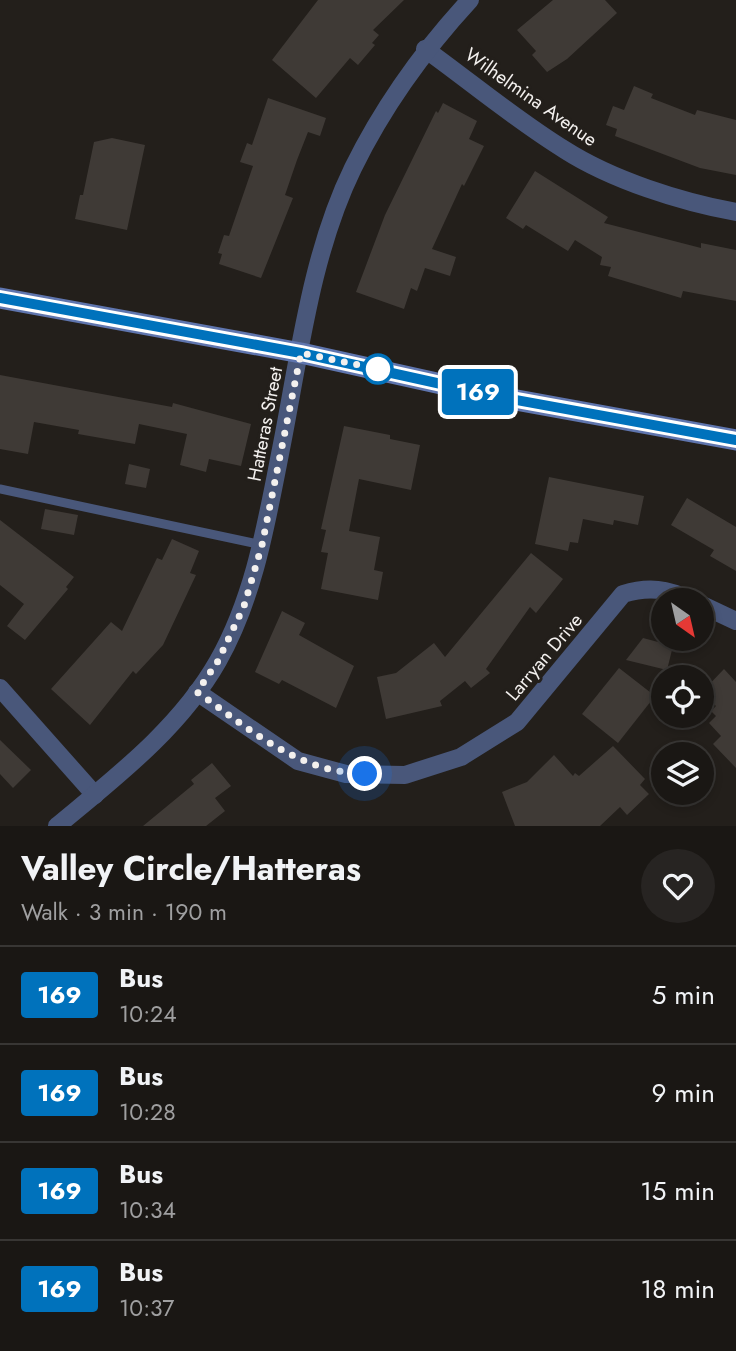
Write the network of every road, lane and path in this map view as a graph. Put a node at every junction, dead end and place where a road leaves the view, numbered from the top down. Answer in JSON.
{"nodes":[{"id":1,"x":470,"y":0,"type":"edge"},
{"id":2,"x":425,"y":49,"type":"junction"},
{"id":3,"x":736,"y":212,"type":"edge"},
{"id":4,"x":0,"y":298,"type":"edge"},
{"id":5,"x":301,"y":353,"type":"junction"},
{"id":6,"x":736,"y":440,"type":"edge"},
{"id":7,"x":0,"y":489,"type":"edge"},
{"id":8,"x":262,"y":545,"type":"junction"},
{"id":9,"x":651,"y":588,"type":"edge"},
{"id":10,"x":714,"y":611,"type":"edge"},
{"id":11,"x":736,"y":621,"type":"edge"},
{"id":12,"x":0,"y":688,"type":"edge"},
{"id":13,"x":197,"y":692,"type":"junction"},
{"id":14,"x":94,"y":795,"type":"junction"},
{"id":15,"x":57,"y":826,"type":"edge"}],
"edges":[{"from":1,"to":2,"type":"street","name":"Hatteras Street"},
{"from":2,"to":3,"type":"street","name":"Wilhelmina Avenue"},
{"from":2,"to":5,"type":"street","name":"Hatteras Street"},
{"from":4,"to":5,"type":"main road"},
{"from":5,"to":6,"type":"main road"},
{"from":5,"to":8,"type":"street","name":"Hatteras Street"},
{"from":7,"to":8,"type":"lane"},
{"from":8,"to":13,"type":"street","name":"Hatteras Street"},
{"from":9,"to":13,"type":"street","name":"Larryan Drive"},
{"from":10,"to":11,"type":"street"},
{"from":12,"to":14,"type":"street"},
{"from":13,"to":14,"type":"street","name":"Hatteras Street"},
{"from":14,"to":15,"type":"street","name":"Hatteras Street"}]}
